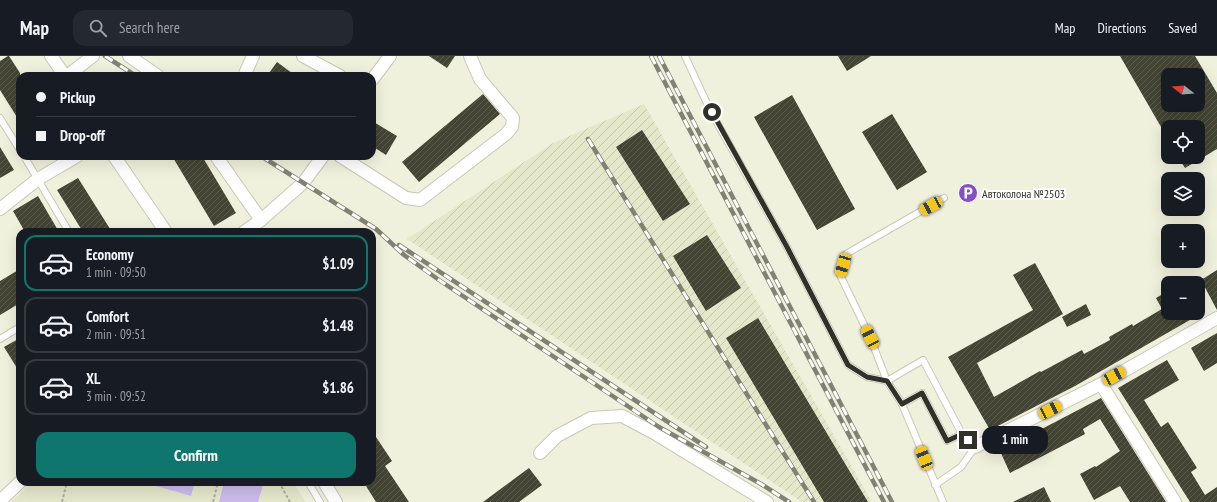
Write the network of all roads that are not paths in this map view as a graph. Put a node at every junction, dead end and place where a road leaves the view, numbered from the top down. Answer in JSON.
{"nodes":[{"id":1,"x":51,"y":56,"type":"edge"},
{"id":2,"x":93,"y":56,"type":"edge"},
{"id":3,"x":129,"y":56,"type":"edge"},
{"id":4,"x":253,"y":56,"type":"edge"},
{"id":5,"x":303,"y":56,"type":"edge"},
{"id":6,"x":390,"y":56,"type":"edge"},
{"id":7,"x":470,"y":56,"type":"edge"},
{"id":8,"x":686,"y":56,"type":"edge"},
{"id":9,"x":63,"y":72,"type":"edge"},
{"id":10,"x":71,"y":72,"type":"edge"},
{"id":11,"x":152,"y":72,"type":"edge"},
{"id":12,"x":246,"y":72,"type":"edge"},
{"id":13,"x":333,"y":72,"type":"edge"},
{"id":14,"x":376,"y":75,"type":"edge"},
{"id":15,"x":0,"y":118,"type":"edge"},
{"id":16,"x":16,"y":144,"type":"edge"},
{"id":17,"x":26,"y":160,"type":"edge"},
{"id":18,"x":70,"y":160,"type":"edge"},
{"id":19,"x":117,"y":160,"type":"edge"},
{"id":20,"x":219,"y":160,"type":"edge"},
{"id":21,"x":320,"y":160,"type":"edge"},
{"id":22,"x":346,"y":160,"type":"edge"},
{"id":23,"x":38,"y":179,"type":"junction"},
{"id":24,"x":944,"y":198,"type":"dead end"},
{"id":25,"x":0,"y":209,"type":"edge"},
{"id":26,"x":260,"y":220,"type":"junction"},
{"id":27,"x":67,"y":228,"type":"edge"},
{"id":28,"x":163,"y":228,"type":"edge"},
{"id":29,"x":249,"y":228,"type":"edge"},
{"id":30,"x":1217,"y":318,"type":"edge"},
{"id":31,"x":16,"y":329,"type":"edge"},
{"id":32,"x":0,"y":339,"type":"edge"},
{"id":33,"x":887,"y":381,"type":"junction"},
{"id":34,"x":1101,"y":384,"type":"junction"},
{"id":35,"x":902,"y":404,"type":"junction"},
{"id":36,"x":962,"y":434,"type":"junction"},
{"id":37,"x":976,"y":448,"type":"junction"},
{"id":38,"x":540,"y":453,"type":"dead end"},
{"id":39,"x":935,"y":485,"type":"junction"},
{"id":40,"x":16,"y":486,"type":"edge"},
{"id":41,"x":310,"y":486,"type":"edge"},
{"id":42,"x":328,"y":486,"type":"edge"},
{"id":43,"x":0,"y":501,"type":"edge"},
{"id":44,"x":320,"y":502,"type":"edge"},
{"id":45,"x":336,"y":502,"type":"edge"},
{"id":46,"x":767,"y":502,"type":"edge"},
{"id":47,"x":943,"y":502,"type":"edge"},
{"id":48,"x":1175,"y":502,"type":"edge"}],
"edges":[{"from":1,"to":9,"type":"street"},
{"from":2,"to":10,"type":"street"},
{"from":3,"to":11,"type":"street"},
{"from":4,"to":12,"type":"street"},
{"from":5,"to":13,"type":"street"},
{"from":6,"to":14,"type":"street"},
{"from":7,"to":22,"type":"street"},
{"from":8,"to":33,"type":"lane"},
{"from":15,"to":16,"type":"lane"},
{"from":17,"to":23,"type":"lane"},
{"from":18,"to":23,"type":"street"},
{"from":19,"to":28,"type":"street"},
{"from":20,"to":26,"type":"street"},
{"from":21,"to":26,"type":"street"},
{"from":23,"to":25,"type":"street"},
{"from":23,"to":27,"type":"lane"},
{"from":24,"to":33,"type":"lane"},
{"from":26,"to":29,"type":"street"},
{"from":30,"to":34,"type":"street"},
{"from":31,"to":32,"type":"lane"},
{"from":33,"to":35,"type":"lane"},
{"from":33,"to":36,"type":"lane"},
{"from":34,"to":37,"type":"street"},
{"from":34,"to":48,"type":"street"},
{"from":35,"to":36,"type":"lane"},
{"from":35,"to":39,"type":"lane"},
{"from":36,"to":37,"type":"lane"},
{"from":37,"to":39,"type":"lane"},
{"from":38,"to":46,"type":"street"},
{"from":39,"to":47,"type":"lane"},
{"from":40,"to":43,"type":"street"},
{"from":41,"to":44,"type":"lane"},
{"from":42,"to":45,"type":"street"}]}
